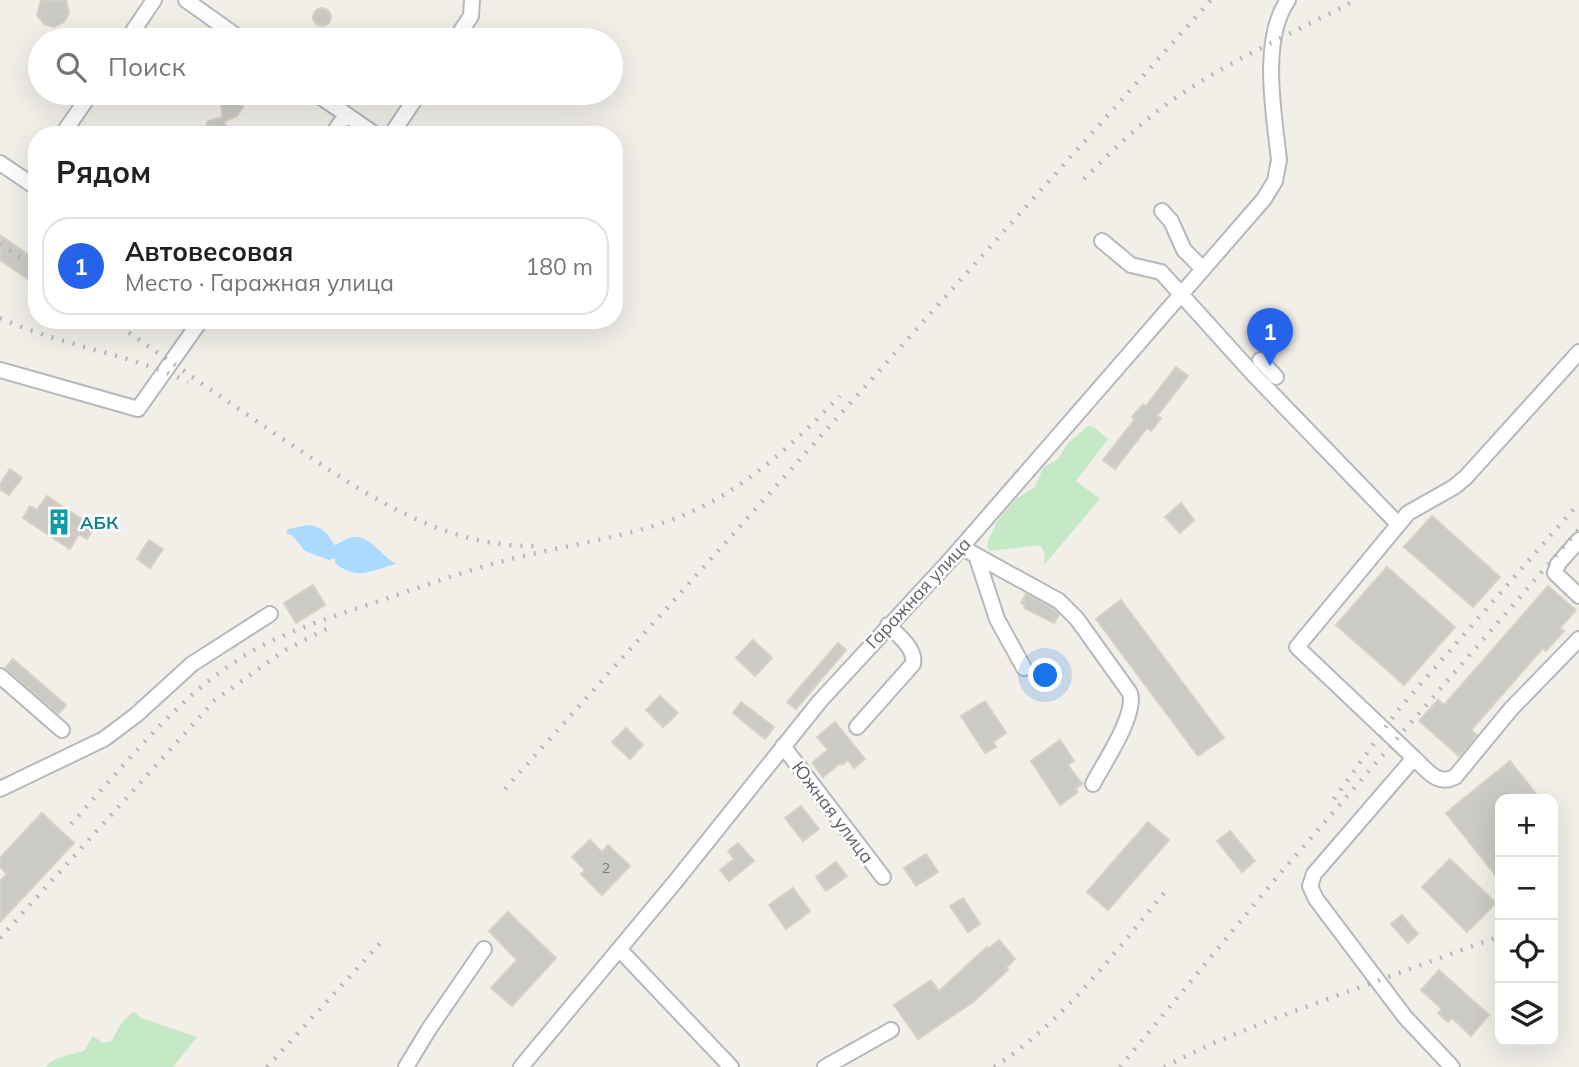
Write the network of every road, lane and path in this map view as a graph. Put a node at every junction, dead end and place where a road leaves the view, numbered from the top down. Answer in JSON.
{"nodes":[{"id":1,"x":154,"y":0,"type":"edge"},
{"id":2,"x":187,"y":0,"type":"edge"},
{"id":3,"x":472,"y":0,"type":"edge"},
{"id":4,"x":1288,"y":0,"type":"edge"},
{"id":5,"x":135,"y":28,"type":"edge"},
{"id":6,"x":226,"y":28,"type":"edge"},
{"id":7,"x":463,"y":28,"type":"edge"},
{"id":8,"x":83,"y":105,"type":"edge"},
{"id":9,"x":332,"y":105,"type":"edge"},
{"id":10,"x":411,"y":105,"type":"edge"},
{"id":11,"x":346,"y":115,"type":"junction"},
{"id":12,"x":68,"y":126,"type":"edge"},
{"id":13,"x":338,"y":126,"type":"edge"},
{"id":14,"x":362,"y":126,"type":"edge"},
{"id":15,"x":397,"y":126,"type":"edge"},
{"id":16,"x":0,"y":163,"type":"edge"},
{"id":17,"x":28,"y":178,"type":"edge"},
{"id":18,"x":1162,"y":211,"type":"dead end"},
{"id":19,"x":1102,"y":241,"type":"dead end"},
{"id":20,"x":1203,"y":269,"type":"junction"},
{"id":21,"x":1181,"y":293,"type":"junction"},
{"id":22,"x":195,"y":329,"type":"edge"},
{"id":23,"x":1579,"y":352,"type":"edge"},
{"id":24,"x":1260,"y":359,"type":"dead end"},
{"id":25,"x":0,"y":370,"type":"edge"},
{"id":26,"x":1276,"y":377,"type":"dead end"},
{"id":27,"x":1398,"y":524,"type":"junction"},
{"id":28,"x":1579,"y":540,"type":"edge"},
{"id":29,"x":961,"y":547,"type":"junction"},
{"id":30,"x":976,"y":555,"type":"junction"},
{"id":31,"x":1579,"y":596,"type":"edge"},
{"id":32,"x":270,"y":614,"type":"dead end"},
{"id":33,"x":888,"y":625,"type":"junction"},
{"id":34,"x":1579,"y":639,"type":"edge"},
{"id":35,"x":1024,"y":668,"type":"dead end"},
{"id":36,"x":0,"y":676,"type":"edge"},
{"id":37,"x":857,"y":727,"type":"dead end"},
{"id":38,"x":62,"y":730,"type":"dead end"},
{"id":39,"x":783,"y":746,"type":"junction"},
{"id":40,"x":1414,"y":758,"type":"junction"},
{"id":41,"x":1093,"y":784,"type":"dead end"},
{"id":42,"x":0,"y":789,"type":"edge"},
{"id":43,"x":883,"y":877,"type":"dead end"},
{"id":44,"x":484,"y":949,"type":"dead end"},
{"id":45,"x":620,"y":950,"type":"junction"},
{"id":46,"x":891,"y":1030,"type":"dead end"},
{"id":47,"x":406,"y":1067,"type":"edge"},
{"id":48,"x":521,"y":1067,"type":"edge"},
{"id":49,"x":731,"y":1067,"type":"edge"},
{"id":50,"x":825,"y":1067,"type":"edge"},
{"id":51,"x":1452,"y":1067,"type":"edge"}],
"edges":[{"from":1,"to":5,"type":"street"},
{"from":2,"to":6,"type":"street"},
{"from":3,"to":7,"type":"street"},
{"from":4,"to":20,"type":"street","name":"Гаражная улица"},
{"from":8,"to":12,"type":"street"},
{"from":9,"to":11,"type":"street"},
{"from":10,"to":15,"type":"street"},
{"from":11,"to":13,"type":"street"},
{"from":11,"to":14,"type":"street"},
{"from":16,"to":17,"type":"street"},
{"from":18,"to":20,"type":"street"},
{"from":19,"to":21,"type":"street"},
{"from":20,"to":21,"type":"street","name":"Гаражная улица"},
{"from":21,"to":27,"type":"street"},
{"from":21,"to":29,"type":"street","name":"Гаражная улица"},
{"from":22,"to":25,"type":"street"},
{"from":23,"to":27,"type":"street"},
{"from":24,"to":26,"type":"street"},
{"from":27,"to":40,"type":"street"},
{"from":28,"to":31,"type":"street"},
{"from":29,"to":30,"type":"street"},
{"from":29,"to":33,"type":"street","name":"Гаражная улица"},
{"from":30,"to":35,"type":"street"},
{"from":30,"to":41,"type":"street"},
{"from":32,"to":42,"type":"street"},
{"from":33,"to":37,"type":"street"},
{"from":33,"to":39,"type":"street","name":"Гаражная улица"},
{"from":34,"to":40,"type":"street"},
{"from":36,"to":38,"type":"street"},
{"from":39,"to":43,"type":"street","name":"Южная улица"},
{"from":39,"to":45,"type":"street","name":"Гаражная улица"},
{"from":40,"to":51,"type":"street"},
{"from":44,"to":47,"type":"street"},
{"from":45,"to":48,"type":"street","name":"Гаражная улица"},
{"from":45,"to":49,"type":"street"},
{"from":46,"to":50,"type":"street"}]}
